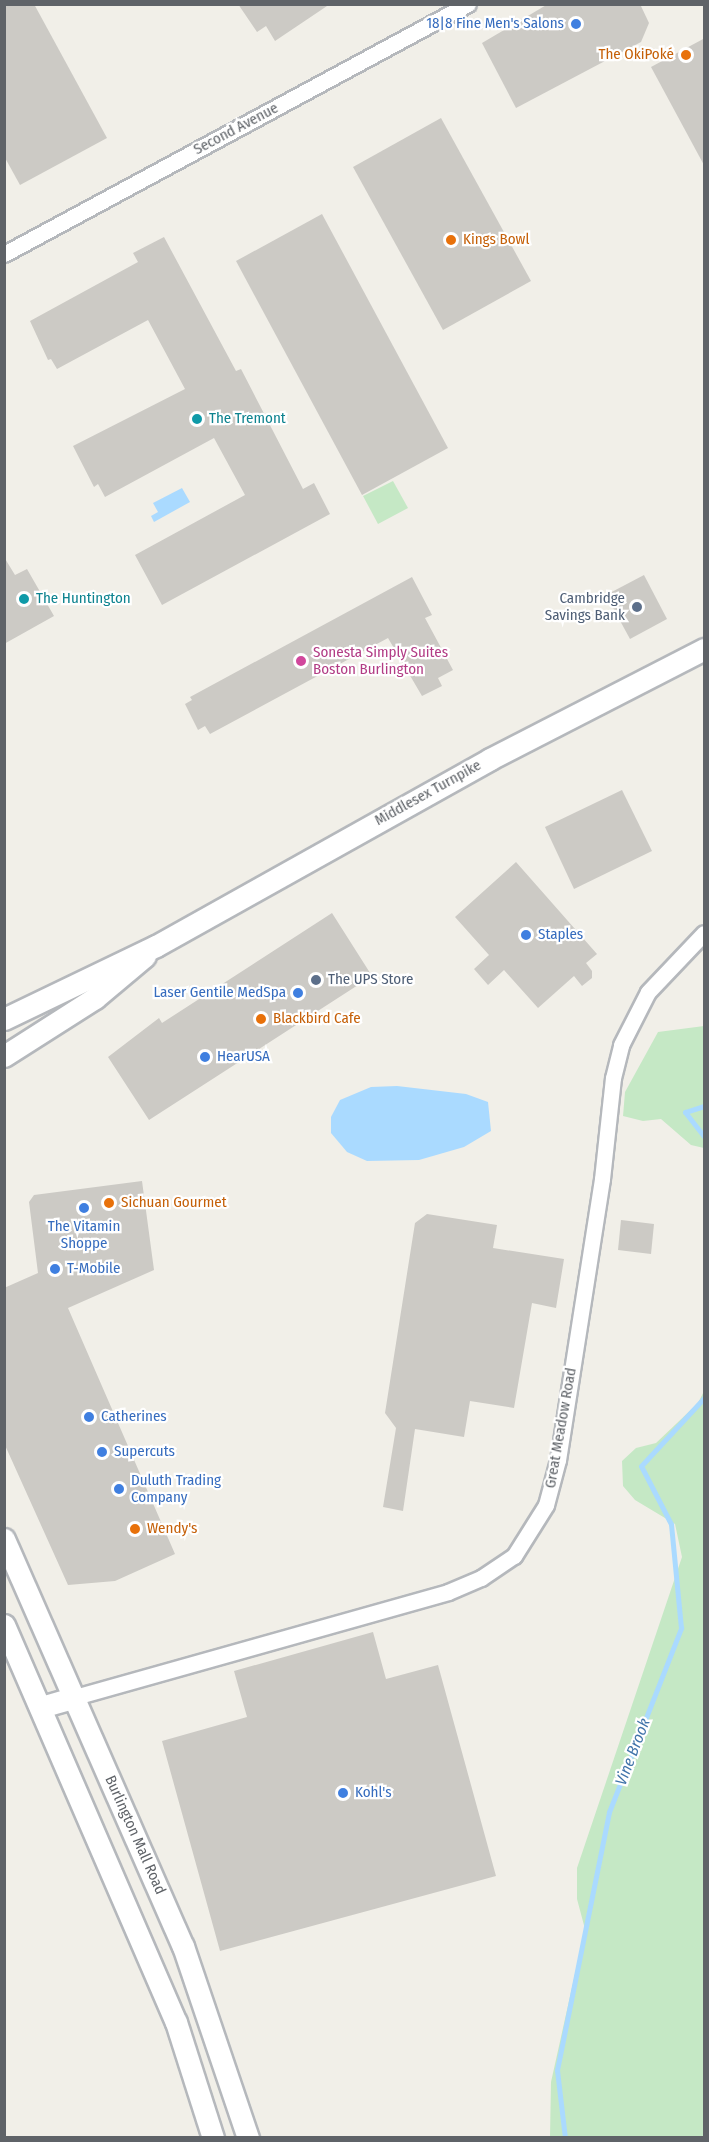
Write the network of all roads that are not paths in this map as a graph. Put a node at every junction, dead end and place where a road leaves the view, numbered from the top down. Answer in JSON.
{"nodes":[{"id":1,"x":468,"y":4,"type":"edge"},
{"id":2,"x":4,"y":254,"type":"edge"},
{"id":3,"x":705,"y":649,"type":"edge"},
{"id":4,"x":705,"y":933,"type":"edge"},
{"id":5,"x":156,"y":946,"type":"junction"},
{"id":6,"x":4,"y":1019,"type":"edge"},
{"id":7,"x":4,"y":1056,"type":"edge"},
{"id":8,"x":4,"y":1539,"type":"edge"},
{"id":9,"x":4,"y":1625,"type":"edge"},
{"id":10,"x":75,"y":1697,"type":"junction"},
{"id":11,"x":41,"y":1707,"type":"junction"},
{"id":12,"x":213,"y":2138,"type":"edge"},
{"id":13,"x":248,"y":2138,"type":"edge"}],
"edges":[{"from":1,"to":2,"type":"street","name":"Second Avenue"},
{"from":3,"to":5,"type":"main road","name":"Middlesex Turnpike"},
{"from":4,"to":10,"type":"street","name":"Great Meadow Road"},
{"from":5,"to":6,"type":"main road","name":"Middlesex Turnpike"},
{"from":5,"to":7,"type":"main road","name":"Middlesex Turnpike"},
{"from":8,"to":10,"type":"main road","name":"Burlington Mall Road"},
{"from":9,"to":11,"type":"main road"},
{"from":10,"to":11,"type":"main road"},
{"from":10,"to":13,"type":"main road","name":"Burlington Mall Road"},
{"from":11,"to":12,"type":"main road"}]}
